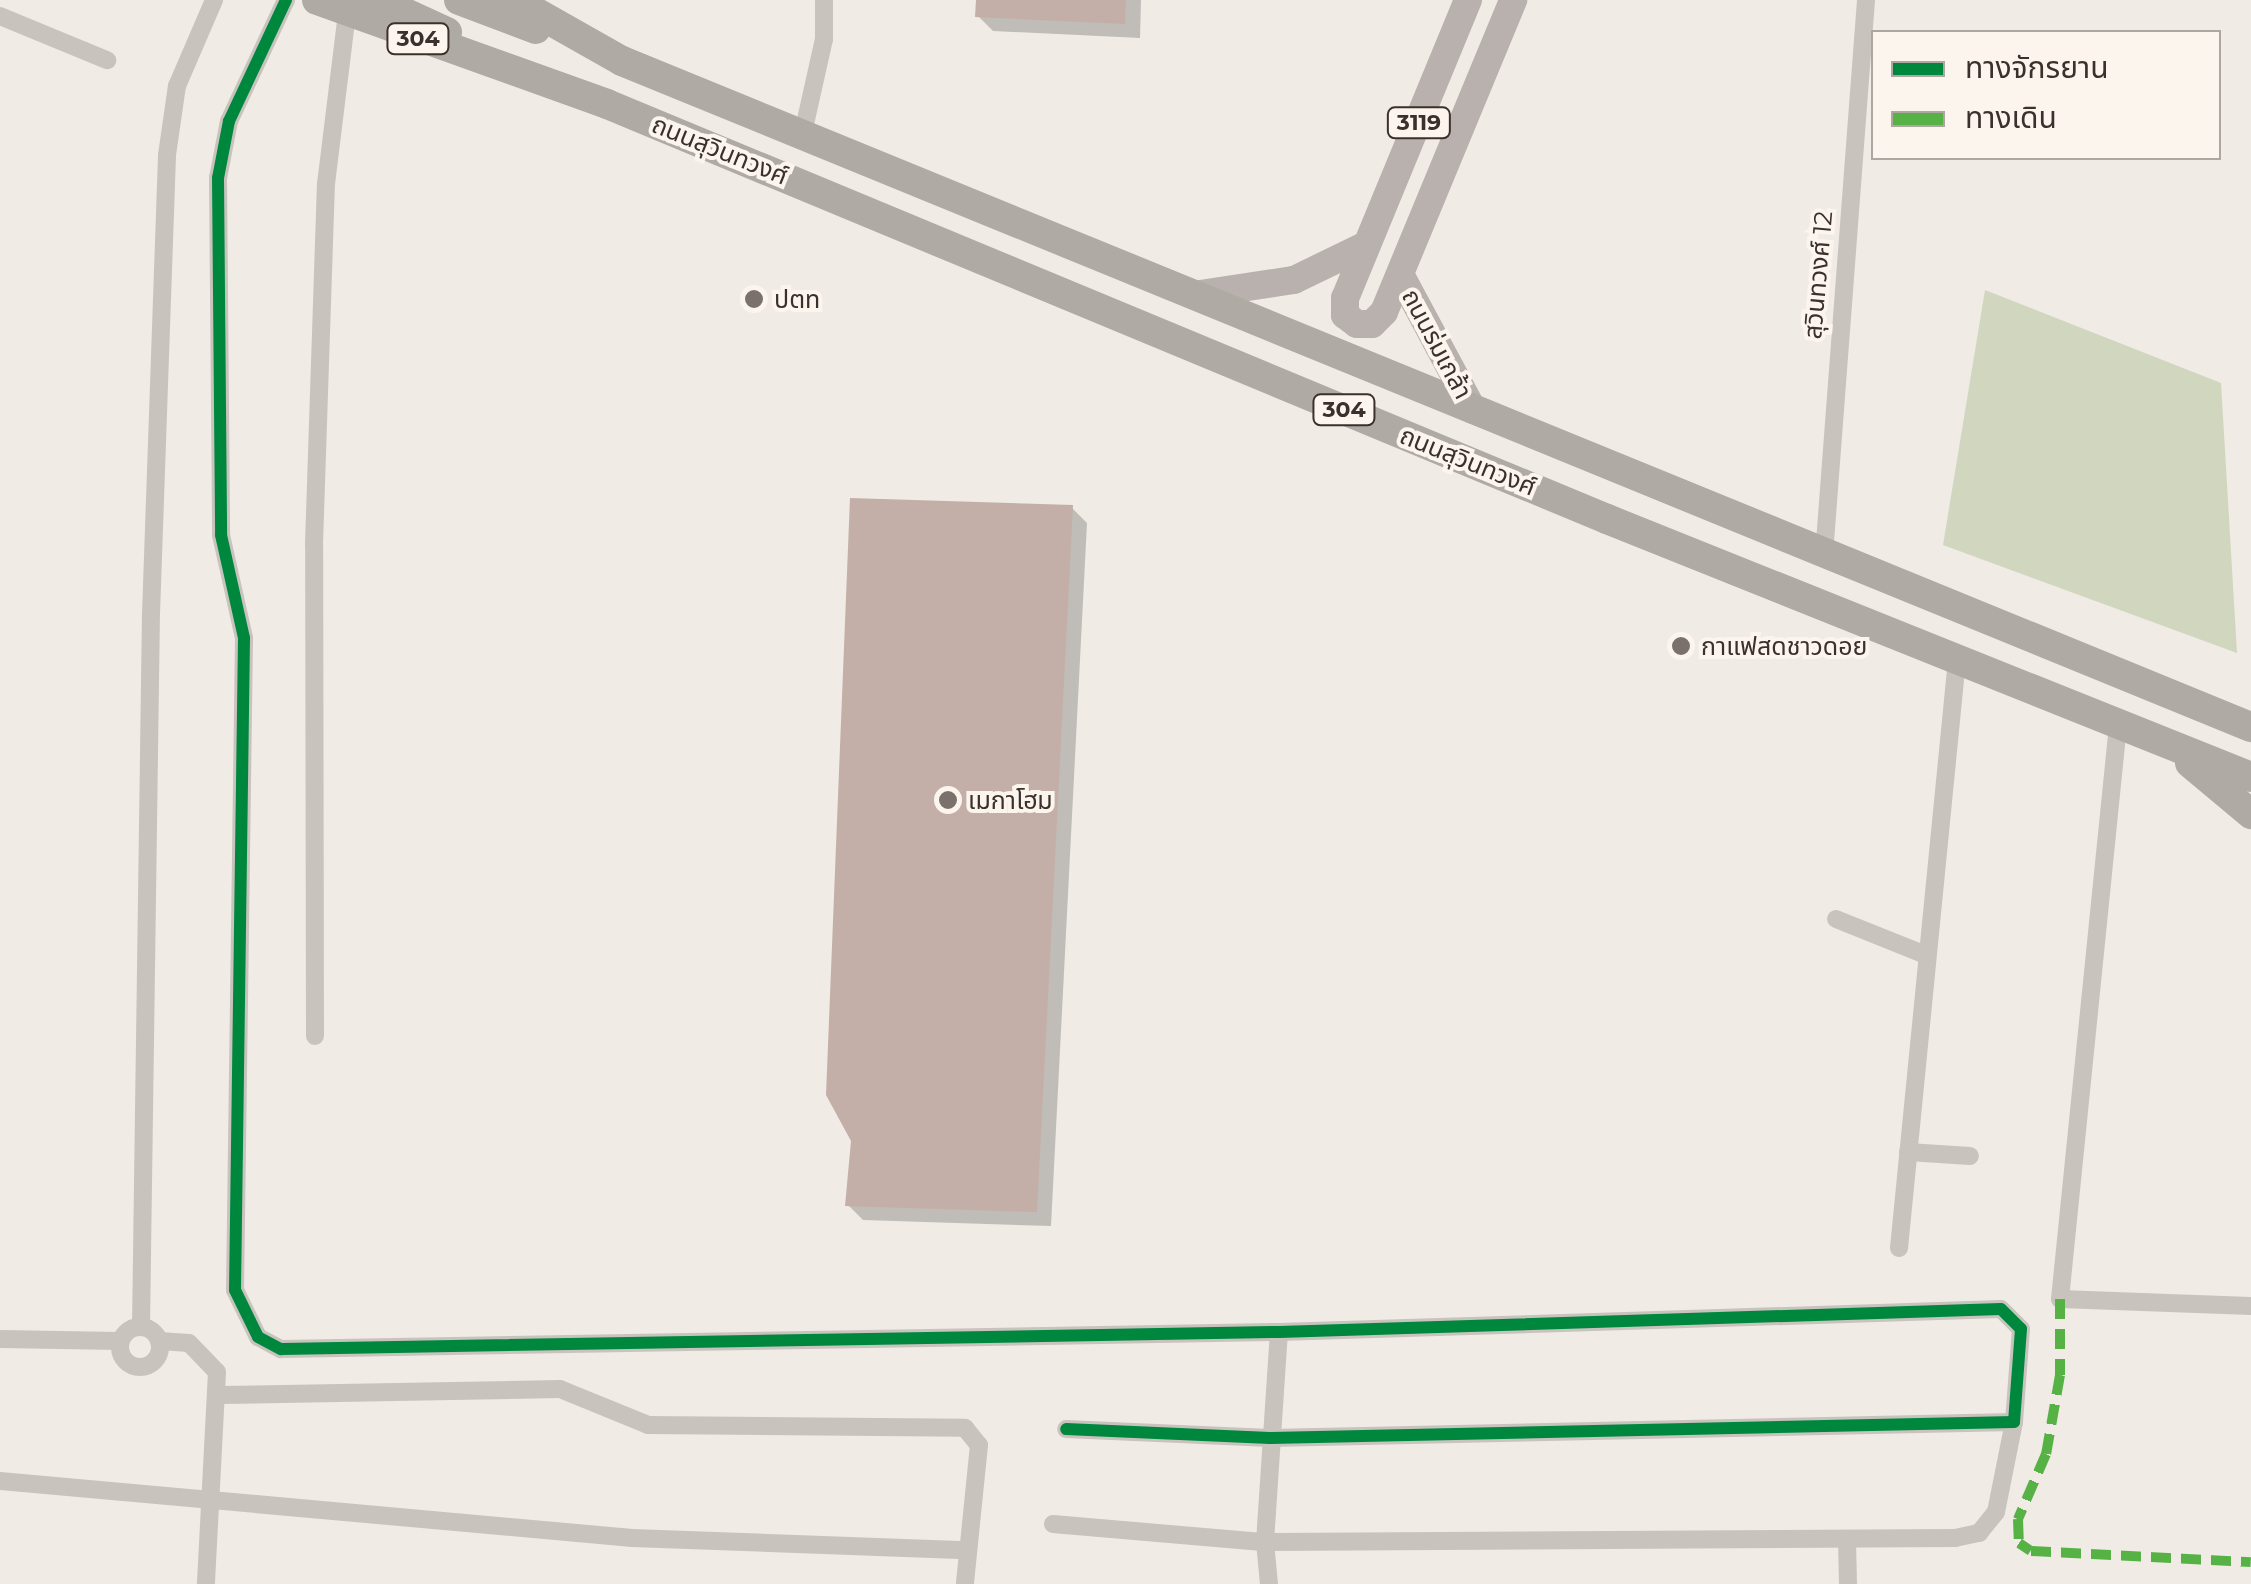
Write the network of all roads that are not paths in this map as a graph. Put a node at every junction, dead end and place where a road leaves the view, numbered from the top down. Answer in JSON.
{"nodes":[{"id":1,"x":214,"y":0,"type":"edge"},
{"id":2,"x":286,"y":0,"type":"edge"},
{"id":3,"x":318,"y":0,"type":"edge"},
{"id":4,"x":377,"y":0,"type":"edge"},
{"id":5,"x":459,"y":0,"type":"edge"},
{"id":6,"x":514,"y":0,"type":"edge"},
{"id":7,"x":824,"y":0,"type":"edge"},
{"id":8,"x":1468,"y":0,"type":"edge"},
{"id":9,"x":1513,"y":0,"type":"edge"},
{"id":10,"x":1866,"y":0,"type":"edge"},
{"id":11,"x":348,"y":13,"type":"junction"},
{"id":12,"x":0,"y":16,"type":"edge"},
{"id":13,"x":107,"y":60,"type":"dead end"},
{"id":14,"x":622,"y":61,"type":"junction"},
{"id":15,"x":521,"y":70,"type":"junction"},
{"id":16,"x":803,"y":134,"type":"junction"},
{"id":17,"x":1366,"y":245,"type":"junction"},
{"id":18,"x":1401,"y":276,"type":"junction"},
{"id":19,"x":1200,"y":294,"type":"junction"},
{"id":20,"x":1472,"y":410,"type":"junction"},
{"id":21,"x":1824,"y":555,"type":"junction"},
{"id":22,"x":1957,"y":660,"type":"junction"},
{"id":23,"x":2152,"y":689,"type":"junction"},
{"id":24,"x":2251,"y":709,"type":"edge"},
{"id":25,"x":2118,"y":724,"type":"junction"},
{"id":26,"x":2251,"y":727,"type":"edge"},
{"id":27,"x":2168,"y":744,"type":"junction"},
{"id":28,"x":2251,"y":777,"type":"edge"},
{"id":29,"x":2251,"y":814,"type":"edge"},
{"id":30,"x":1836,"y":919,"type":"dead end"},
{"id":31,"x":1926,"y":954,"type":"junction"},
{"id":32,"x":315,"y":1036,"type":"dead end"},
{"id":33,"x":1908,"y":1152,"type":"junction"},
{"id":34,"x":1970,"y":1156,"type":"dead end"},
{"id":35,"x":1899,"y":1248,"type":"dead end"},
{"id":36,"x":2251,"y":1306,"type":"edge"},
{"id":37,"x":141,"y":1326,"type":"junction"},
{"id":38,"x":1279,"y":1332,"type":"junction"},
{"id":39,"x":0,"y":1339,"type":"edge"},
{"id":40,"x":120,"y":1341,"type":"junction"},
{"id":41,"x":159,"y":1342,"type":"junction"},
{"id":42,"x":220,"y":1395,"type":"junction"},
{"id":43,"x":2014,"y":1422,"type":"junction"},
{"id":44,"x":1066,"y":1430,"type":"dead end"},
{"id":45,"x":1270,"y":1438,"type":"junction"},
{"id":46,"x":0,"y":1481,"type":"edge"},
{"id":47,"x":214,"y":1499,"type":"junction"},
{"id":48,"x":1053,"y":1524,"type":"dead end"},
{"id":49,"x":1848,"y":1540,"type":"junction"},
{"id":50,"x":1265,"y":1542,"type":"junction"},
{"id":51,"x":966,"y":1550,"type":"junction"},
{"id":52,"x":206,"y":1584,"type":"edge"},
{"id":53,"x":965,"y":1584,"type":"edge"},
{"id":54,"x":1269,"y":1584,"type":"edge"},
{"id":55,"x":1848,"y":1584,"type":"edge"}],
"edges":[{"from":1,"to":37,"type":"street"},
{"from":2,"to":38,"type":"street"},
{"from":3,"to":11,"type":"highway","name":"ถนนสุวินทวงศ์","number":"304"},
{"from":4,"to":15,"type":"highway","name":"ถนนสุวินทวงศ์","number":"304"},
{"from":5,"to":14,"type":"highway","name":"ถนนสุวินทวงศ์","number":"304"},
{"from":6,"to":14,"type":"highway","name":"ถนนสุวินทวงศ์","number":"304"},
{"from":7,"to":16,"type":"street"},
{"from":8,"to":17,"type":"main road","number":"3119"},
{"from":9,"to":18,"type":"main road","name":"ถนนร่มเกล้า","number":"3119"},
{"from":10,"to":21,"type":"street","name":"สุวินทวงศ์ 12"},
{"from":11,"to":15,"type":"highway","name":"ถนนสุวินทวงศ์","number":"304"},
{"from":11,"to":32,"type":"street"},
{"from":12,"to":13,"type":"street"},
{"from":14,"to":16,"type":"highway","name":"ถนนสุวินทวงศ์","number":"304"},
{"from":15,"to":22,"type":"highway","name":"ถนนสุวินทวงศ์","number":"304"},
{"from":16,"to":19,"type":"highway","name":"ถนนสุวินทวงศ์","number":"304"},
{"from":17,"to":18,"type":"main road"},
{"from":17,"to":19,"type":"main road"},
{"from":18,"to":20,"type":"main road","name":"ถนนร่มเกล้า"},
{"from":19,"to":20,"type":"highway","name":"ถนนสุวินทวงศ์","number":"304"},
{"from":20,"to":21,"type":"highway","name":"ถนนสุวินทวงศ์","number":"304"},
{"from":21,"to":23,"type":"highway","name":"ถนนสุวินทวงศ์","number":"304"},
{"from":22,"to":25,"type":"highway","name":"ถนนสุวินทวงศ์","number":"304"},
{"from":22,"to":31,"type":"street"},
{"from":23,"to":24,"type":"highway"},
{"from":23,"to":26,"type":"highway","name":"ถนนสุวินทวงศ์","number":"304"},
{"from":25,"to":27,"type":"highway","name":"ถนนสุวินทวงศ์","number":"304"},
{"from":25,"to":36,"type":"street"},
{"from":27,"to":28,"type":"highway","name":"ถนนสุวินทวงศ์","number":"304"},
{"from":27,"to":29,"type":"highway"},
{"from":30,"to":31,"type":"street"},
{"from":31,"to":33,"type":"street"},
{"from":33,"to":34,"type":"street"},
{"from":33,"to":35,"type":"street"},
{"from":37,"to":40,"type":"street"},
{"from":37,"to":41,"type":"street"},
{"from":38,"to":43,"type":"street"},
{"from":38,"to":45,"type":"street"},
{"from":39,"to":40,"type":"street"},
{"from":40,"to":41,"type":"street"},
{"from":41,"to":42,"type":"street"},
{"from":42,"to":47,"type":"street"},
{"from":42,"to":51,"type":"street"},
{"from":43,"to":45,"type":"street"},
{"from":43,"to":49,"type":"street"},
{"from":44,"to":45,"type":"street"},
{"from":45,"to":50,"type":"street"},
{"from":46,"to":47,"type":"street"},
{"from":47,"to":51,"type":"street"},
{"from":47,"to":52,"type":"street"},
{"from":48,"to":50,"type":"street"},
{"from":49,"to":50,"type":"street"},
{"from":49,"to":55,"type":"street"},
{"from":50,"to":54,"type":"street"},
{"from":51,"to":53,"type":"street"}]}
